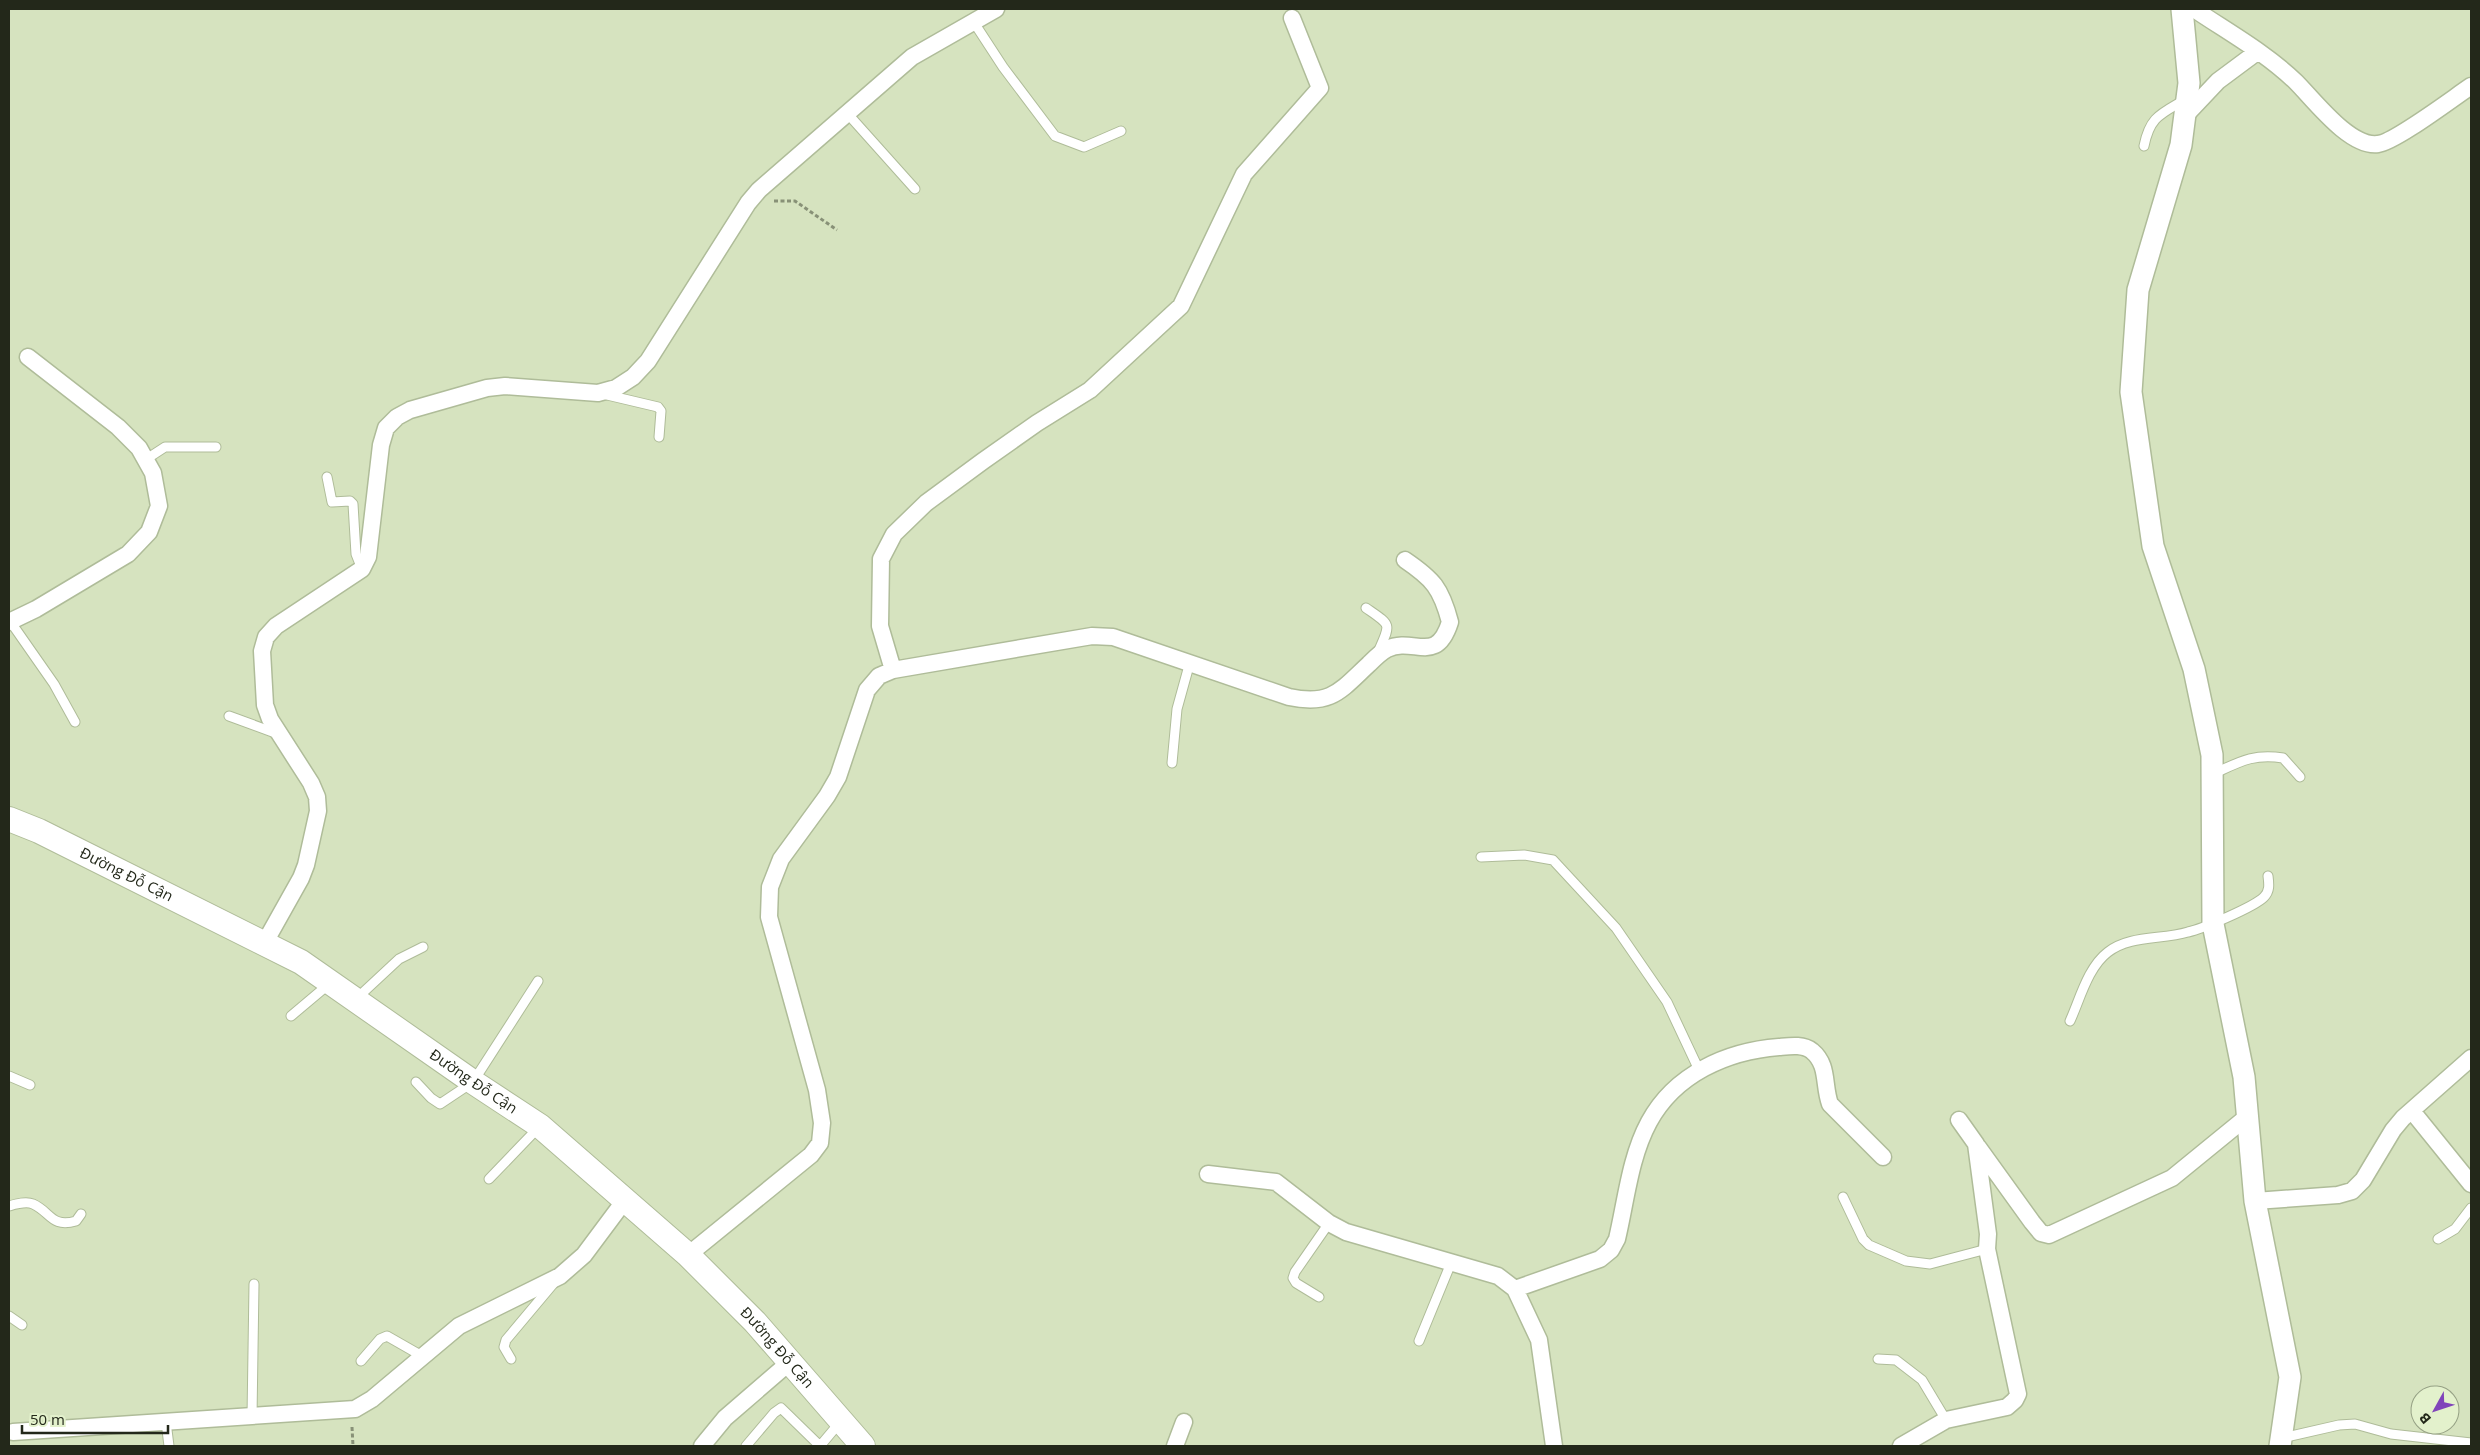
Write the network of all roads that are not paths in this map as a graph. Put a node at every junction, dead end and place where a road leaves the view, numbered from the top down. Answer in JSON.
{"nodes":[{"id":1,"x":996,"y":9,"type":"edge"},
{"id":2,"x":2182,"y":9,"type":"edge"},
{"id":3,"x":2194,"y":9,"type":"edge"},
{"id":4,"x":1292,"y":18,"type":"dead end"},
{"id":5,"x":973,"y":21,"type":"junction"},
{"id":6,"x":2257,"y":52,"type":"junction"},
{"id":7,"x":2471,"y":86,"type":"edge"},
{"id":8,"x":2185,"y":108,"type":"junction"},
{"id":9,"x":847,"y":113,"type":"junction"},
{"id":10,"x":1122,"y":131,"type":"dead end"},
{"id":11,"x":2144,"y":146,"type":"dead end"},
{"id":12,"x":915,"y":189,"type":"dead end"},
{"id":13,"x":28,"y":357,"type":"dead end"},
{"id":14,"x":598,"y":393,"type":"junction"},
{"id":15,"x":659,"y":437,"type":"dead end"},
{"id":16,"x":216,"y":446,"type":"dead end"},
{"id":17,"x":145,"y":460,"type":"junction"},
{"id":18,"x":327,"y":477,"type":"dead end"},
{"id":19,"x":1405,"y":560,"type":"dead end"},
{"id":20,"x":362,"y":570,"type":"junction"},
{"id":21,"x":1366,"y":608,"type":"dead end"},
{"id":22,"x":10,"y":621,"type":"edge"},
{"id":23,"x":1375,"y":659,"type":"junction"},
{"id":24,"x":1190,"y":662,"type":"junction"},
{"id":25,"x":893,"y":670,"type":"junction"},
{"id":26,"x":229,"y":716,"type":"dead end"},
{"id":27,"x":75,"y":722,"type":"dead end"},
{"id":28,"x":281,"y":735,"type":"junction"},
{"id":29,"x":1172,"y":763,"type":"dead end"},
{"id":30,"x":2212,"y":774,"type":"junction"},
{"id":31,"x":2300,"y":777,"type":"dead end"},
{"id":32,"x":9,"y":819,"type":"edge"},
{"id":33,"x":1481,"y":857,"type":"dead end"},
{"id":34,"x":2268,"y":876,"type":"dead end"},
{"id":35,"x":2213,"y":924,"type":"junction"},
{"id":36,"x":264,"y":944,"type":"junction"},
{"id":37,"x":423,"y":947,"type":"dead end"},
{"id":38,"x":538,"y":981,"type":"dead end"},
{"id":39,"x":331,"y":983,"type":"junction"},
{"id":40,"x":356,"y":999,"type":"junction"},
{"id":41,"x":291,"y":1016,"type":"dead end"},
{"id":42,"x":2070,"y":1021,"type":"dead end"},
{"id":43,"x":2471,"y":1058,"type":"edge"},
{"id":44,"x":1700,"y":1070,"type":"junction"},
{"id":45,"x":9,"y":1076,"type":"edge"},
{"id":46,"x":416,"y":1082,"type":"dead end"},
{"id":47,"x":473,"y":1082,"type":"junction"},
{"id":48,"x":30,"y":1085,"type":"dead end"},
{"id":49,"x":2412,"y":1111,"type":"junction"},
{"id":50,"x":2248,"y":1116,"type":"junction"},
{"id":51,"x":1958,"y":1120,"type":"dead end"},
{"id":52,"x":540,"y":1126,"type":"junction"},
{"id":53,"x":1976,"y":1144,"type":"junction"},
{"id":54,"x":1883,"y":1157,"type":"dead end"},
{"id":55,"x":1208,"y":1174,"type":"dead end"},
{"id":56,"x":489,"y":1179,"type":"dead end"},
{"id":57,"x":2471,"y":1184,"type":"edge"},
{"id":58,"x":1843,"y":1197,"type":"dead end"},
{"id":59,"x":625,"y":1200,"type":"junction"},
{"id":60,"x":2255,"y":1201,"type":"junction"},
{"id":61,"x":9,"y":1206,"type":"edge"},
{"id":62,"x":2471,"y":1208,"type":"edge"},
{"id":63,"x":81,"y":1214,"type":"dead end"},
{"id":64,"x":1329,"y":1223,"type":"junction"},
{"id":65,"x":2438,"y":1239,"type":"dead end"},
{"id":66,"x":1987,"y":1249,"type":"junction"},
{"id":67,"x":688,"y":1255,"type":"junction"},
{"id":68,"x":1451,"y":1263,"type":"junction"},
{"id":69,"x":560,"y":1276,"type":"junction"},
{"id":70,"x":254,"y":1284,"type":"dead end"},
{"id":71,"x":1514,"y":1289,"type":"junction"},
{"id":72,"x":1319,"y":1296,"type":"dead end"},
{"id":73,"x":9,"y":1316,"type":"edge"},
{"id":74,"x":22,"y":1325,"type":"dead end"},
{"id":75,"x":1419,"y":1341,"type":"dead end"},
{"id":76,"x":422,"y":1356,"type":"junction"},
{"id":77,"x":511,"y":1359,"type":"dead end"},
{"id":78,"x":1878,"y":1359,"type":"dead end"},
{"id":79,"x":361,"y":1361,"type":"dead end"},
{"id":80,"x":791,"y":1361,"type":"junction"},
{"id":81,"x":252,"y":1416,"type":"junction"},
{"id":82,"x":841,"y":1420,"type":"junction"},
{"id":83,"x":1946,"y":1420,"type":"junction"},
{"id":84,"x":166,"y":1422,"type":"junction"},
{"id":85,"x":1184,"y":1422,"type":"dead end"},
{"id":86,"x":11,"y":1435,"type":"edge"},
{"id":87,"x":2281,"y":1442,"type":"edge"},
{"id":88,"x":2471,"y":1444,"type":"edge"},
{"id":89,"x":169,"y":1446,"type":"edge"},
{"id":90,"x":702,"y":1446,"type":"edge"},
{"id":91,"x":746,"y":1446,"type":"edge"},
{"id":92,"x":820,"y":1446,"type":"edge"},
{"id":93,"x":863,"y":1446,"type":"edge"},
{"id":94,"x":1175,"y":1446,"type":"edge"},
{"id":95,"x":1554,"y":1446,"type":"edge"},
{"id":96,"x":1901,"y":1446,"type":"edge"}],
"edges":[{"from":1,"to":5,"type":"street"},
{"from":2,"to":8,"type":"street"},
{"from":3,"to":6,"type":"street"},
{"from":4,"to":25,"type":"street"},
{"from":5,"to":9,"type":"street"},
{"from":5,"to":10,"type":"lane"},
{"from":6,"to":7,"type":"street"},
{"from":6,"to":8,"type":"street"},
{"from":8,"to":11,"type":"lane"},
{"from":8,"to":30,"type":"street"},
{"from":9,"to":12,"type":"lane"},
{"from":9,"to":14,"type":"street"},
{"from":13,"to":17,"type":"street"},
{"from":14,"to":15,"type":"lane"},
{"from":14,"to":20,"type":"street"},
{"from":16,"to":17,"type":"lane"},
{"from":17,"to":22,"type":"street"},
{"from":18,"to":20,"type":"lane"},
{"from":19,"to":23,"type":"street"},
{"from":20,"to":28,"type":"street"},
{"from":21,"to":23,"type":"lane"},
{"from":22,"to":27,"type":"lane"},
{"from":23,"to":24,"type":"street"},
{"from":24,"to":25,"type":"street"},
{"from":24,"to":29,"type":"lane"},
{"from":25,"to":67,"type":"street"},
{"from":26,"to":28,"type":"lane"},
{"from":28,"to":36,"type":"street"},
{"from":30,"to":31,"type":"lane"},
{"from":30,"to":35,"type":"street"},
{"from":32,"to":36,"type":"main road","name":"Đường Đỗ Cận"},
{"from":33,"to":44,"type":"lane"},
{"from":34,"to":35,"type":"lane"},
{"from":35,"to":42,"type":"lane"},
{"from":35,"to":50,"type":"street"},
{"from":36,"to":39,"type":"main road","name":"Đường Đỗ Cận"},
{"from":37,"to":40,"type":"lane"},
{"from":38,"to":47,"type":"lane"},
{"from":39,"to":40,"type":"main road","name":"Đường Đỗ Cận"},
{"from":39,"to":41,"type":"lane"},
{"from":40,"to":47,"type":"main road","name":"Đường Đỗ Cận"},
{"from":43,"to":49,"type":"street"},
{"from":44,"to":54,"type":"street"},
{"from":44,"to":71,"type":"street"},
{"from":45,"to":48,"type":"lane"},
{"from":46,"to":47,"type":"lane"},
{"from":47,"to":52,"type":"main road","name":"Đường Đỗ Cận"},
{"from":49,"to":57,"type":"street"},
{"from":49,"to":60,"type":"street"},
{"from":50,"to":53,"type":"street"},
{"from":50,"to":60,"type":"street"},
{"from":51,"to":53,"type":"street"},
{"from":52,"to":56,"type":"lane"},
{"from":52,"to":59,"type":"main road","name":"Đường Đỗ Cận"},
{"from":53,"to":66,"type":"street"},
{"from":55,"to":64,"type":"street"},
{"from":58,"to":66,"type":"lane"},
{"from":59,"to":67,"type":"main road","name":"Đường Đỗ Cận"},
{"from":59,"to":69,"type":"street"},
{"from":60,"to":87,"type":"street"},
{"from":61,"to":63,"type":"lane"},
{"from":62,"to":65,"type":"lane"},
{"from":64,"to":68,"type":"street"},
{"from":64,"to":72,"type":"lane"},
{"from":66,"to":83,"type":"street"},
{"from":67,"to":80,"type":"main road","name":"Đường Đỗ Cận"},
{"from":68,"to":71,"type":"street"},
{"from":68,"to":75,"type":"lane"},
{"from":69,"to":76,"type":"street"},
{"from":69,"to":77,"type":"lane"},
{"from":70,"to":81,"type":"lane"},
{"from":71,"to":95,"type":"street"},
{"from":73,"to":74,"type":"lane"},
{"from":76,"to":79,"type":"lane"},
{"from":76,"to":81,"type":"street"},
{"from":78,"to":83,"type":"lane"},
{"from":80,"to":82,"type":"main road","name":"Đường Đỗ Cận"},
{"from":80,"to":90,"type":"street"},
{"from":81,"to":84,"type":"street"},
{"from":82,"to":92,"type":"lane"},
{"from":82,"to":93,"type":"main road","name":"Đường Đỗ Cận"},
{"from":83,"to":96,"type":"street"},
{"from":84,"to":86,"type":"street"},
{"from":84,"to":89,"type":"lane"},
{"from":85,"to":94,"type":"street"},
{"from":87,"to":88,"type":"lane"},
{"from":91,"to":92,"type":"lane"}]}
